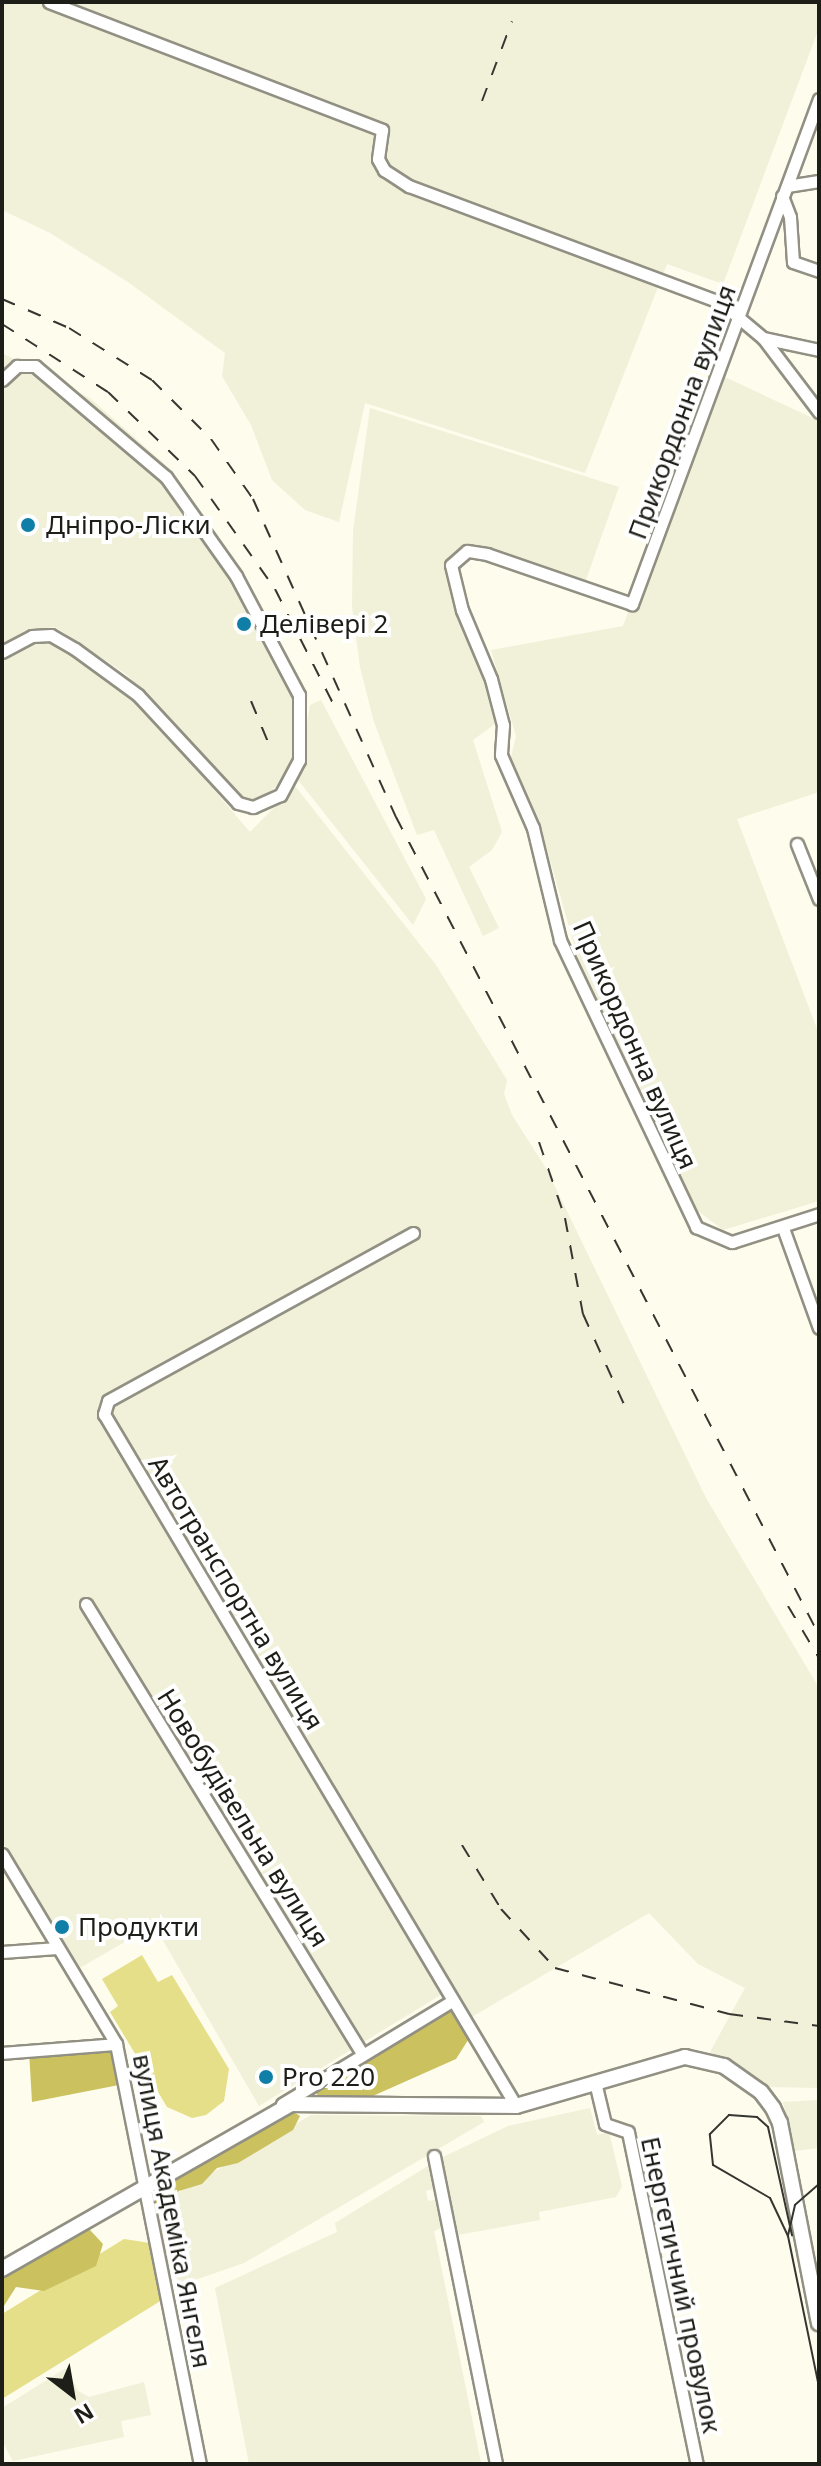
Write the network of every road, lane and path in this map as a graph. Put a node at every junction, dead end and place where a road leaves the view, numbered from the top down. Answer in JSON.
{"nodes":[{"id":1,"x":49,"y":2,"type":"edge"},
{"id":2,"x":819,"y":99,"type":"edge"},
{"id":3,"x":819,"y":181,"type":"edge"},
{"id":4,"x":785,"y":191,"type":"junction"},
{"id":5,"x":819,"y":271,"type":"edge"},
{"id":6,"x":739,"y":318,"type":"junction"},
{"id":7,"x":763,"y":338,"type":"junction"},
{"id":8,"x":819,"y":350,"type":"edge"},
{"id":9,"x":2,"y":380,"type":"edge"},
{"id":10,"x":819,"y":412,"type":"edge"},
{"id":11,"x":2,"y":652,"type":"edge"},
{"id":12,"x":797,"y":844,"type":"dead end"},
{"id":13,"x":819,"y":899,"type":"edge"},
{"id":14,"x":819,"y":1214,"type":"edge"},
{"id":15,"x":783,"y":1228,"type":"junction"},
{"id":16,"x":413,"y":1233,"type":"dead end"},
{"id":17,"x":819,"y":1328,"type":"edge"},
{"id":18,"x":86,"y":1604,"type":"dead end"},
{"id":19,"x":2,"y":1854,"type":"edge"},
{"id":20,"x":57,"y":1948,"type":"junction"},
{"id":21,"x":2,"y":1952,"type":"edge"},
{"id":22,"x":452,"y":2001,"type":"junction"},
{"id":23,"x":116,"y":2044,"type":"junction"},
{"id":24,"x":2,"y":2053,"type":"edge"},
{"id":25,"x":363,"y":2055,"type":"junction"},
{"id":26,"x":595,"y":2082,"type":"junction"},
{"id":27,"x":516,"y":2106,"type":"junction"},
{"id":28,"x":272,"y":2110,"type":"junction"},
{"id":29,"x":434,"y":2156,"type":"dead end"},
{"id":30,"x":145,"y":2184,"type":"junction"},
{"id":31,"x":2,"y":2269,"type":"edge"},
{"id":32,"x":819,"y":2323,"type":"edge"},
{"id":33,"x":200,"y":2464,"type":"edge"},
{"id":34,"x":496,"y":2464,"type":"edge"},
{"id":35,"x":697,"y":2464,"type":"edge"}],
"edges":[{"from":1,"to":6,"type":"street"},
{"from":2,"to":4,"type":"street","name":"Прикордонна вулиця"},
{"from":3,"to":4,"type":"street"},
{"from":4,"to":5,"type":"street"},
{"from":4,"to":6,"type":"street","name":"Прикордонна вулиця"},
{"from":6,"to":7,"type":"street"},
{"from":6,"to":15,"type":"street","name":"Прикордонна вулиця"},
{"from":7,"to":8,"type":"street"},
{"from":7,"to":10,"type":"street"},
{"from":9,"to":11,"type":"street"},
{"from":12,"to":13,"type":"street"},
{"from":14,"to":15,"type":"street"},
{"from":15,"to":17,"type":"street"},
{"from":16,"to":22,"type":"street","name":"Автотранспортна вулиця"},
{"from":18,"to":25,"type":"street","name":"Новобудівельна вулиця"},
{"from":19,"to":20,"type":"street","name":"вулиця Академіка Янгеля"},
{"from":20,"to":21,"type":"street"},
{"from":20,"to":23,"type":"street","name":"вулиця Академіка Янгеля"},
{"from":22,"to":25,"type":"street"},
{"from":22,"to":27,"type":"street","name":"Автотранспортна вулиця"},
{"from":23,"to":24,"type":"street"},
{"from":23,"to":30,"type":"street","name":"вулиця Академіка Янгеля"},
{"from":25,"to":28,"type":"street"},
{"from":26,"to":27,"type":"main road"},
{"from":26,"to":32,"type":"main road"},
{"from":26,"to":35,"type":"street","name":"Енергетичний провулок"},
{"from":27,"to":28,"type":"main road"},
{"from":28,"to":30,"type":"main road"},
{"from":29,"to":34,"type":"street"},
{"from":30,"to":31,"type":"main road"},
{"from":30,"to":33,"type":"street","name":"вулиця Академіка Янгеля"}]}
